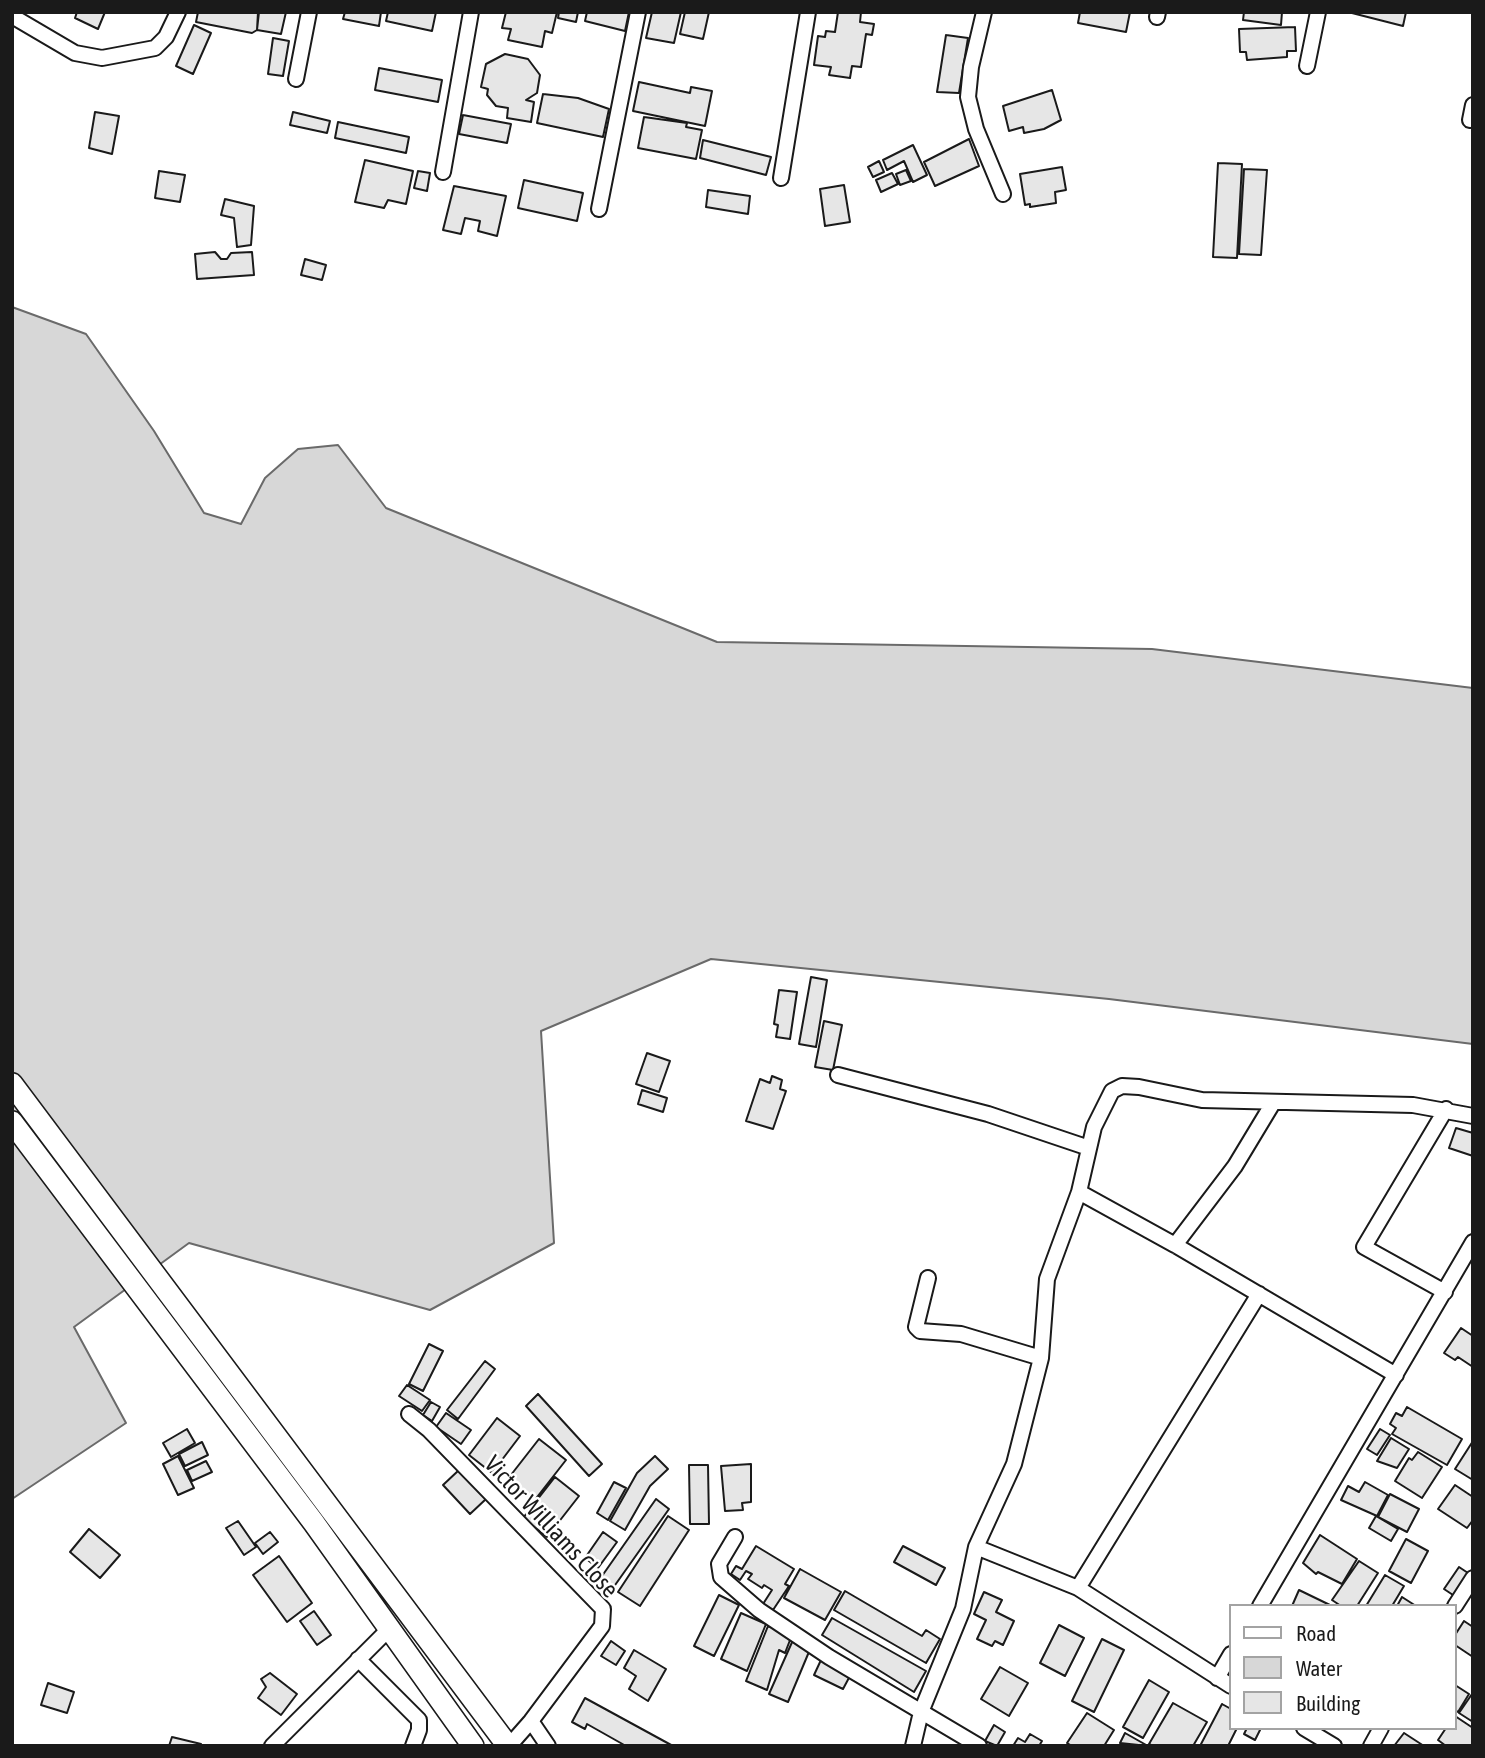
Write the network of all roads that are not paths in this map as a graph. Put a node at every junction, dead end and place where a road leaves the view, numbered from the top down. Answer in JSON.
{"nodes":[{"id":1,"x":178,"y":12,"type":"edge"},
{"id":2,"x":309,"y":12,"type":"edge"},
{"id":3,"x":471,"y":12,"type":"edge"},
{"id":4,"x":638,"y":12,"type":"edge"},
{"id":5,"x":808,"y":12,"type":"edge"},
{"id":6,"x":984,"y":12,"type":"edge"},
{"id":7,"x":1318,"y":12,"type":"edge"},
{"id":8,"x":12,"y":16,"type":"edge"},
{"id":9,"x":1307,"y":66,"type":"dead end"},
{"id":10,"x":296,"y":79,"type":"dead end"},
{"id":11,"x":443,"y":172,"type":"dead end"},
{"id":12,"x":781,"y":178,"type":"dead end"},
{"id":13,"x":1003,"y":194,"type":"dead end"},
{"id":14,"x":599,"y":209,"type":"dead end"},
{"id":15,"x":838,"y":1076,"type":"dead end"},
{"id":16,"x":12,"y":1084,"type":"edge"},
{"id":17,"x":1273,"y":1103,"type":"junction"},
{"id":18,"x":1446,"y":1109,"type":"junction"},
{"id":19,"x":1473,"y":1115,"type":"edge"},
{"id":20,"x":12,"y":1122,"type":"edge"},
{"id":21,"x":1089,"y":1148,"type":"junction"},
{"id":22,"x":1079,"y":1192,"type":"junction"},
{"id":23,"x":1473,"y":1242,"type":"edge"},
{"id":24,"x":1175,"y":1245,"type":"junction"},
{"id":25,"x":928,"y":1278,"type":"dead end"},
{"id":26,"x":1445,"y":1292,"type":"junction"},
{"id":27,"x":1259,"y":1294,"type":"junction"},
{"id":28,"x":1041,"y":1358,"type":"junction"},
{"id":29,"x":1396,"y":1375,"type":"junction"},
{"id":30,"x":409,"y":1413,"type":"dead end"},
{"id":31,"x":735,"y":1537,"type":"dead end"},
{"id":32,"x":976,"y":1547,"type":"junction"},
{"id":33,"x":1473,"y":1578,"type":"edge"},
{"id":34,"x":1078,"y":1588,"type":"junction"},
{"id":35,"x":1261,"y":1604,"type":"edge"},
{"id":36,"x":1456,"y":1604,"type":"edge"},
{"id":37,"x":389,"y":1629,"type":"junction"},
{"id":38,"x":1230,"y":1656,"type":"edge"},
{"id":39,"x":358,"y":1659,"type":"junction"},
{"id":40,"x":1217,"y":1678,"type":"junction"},
{"id":41,"x":1230,"y":1685,"type":"edge"},
{"id":42,"x":921,"y":1712,"type":"junction"},
{"id":43,"x":531,"y":1721,"type":"junction"},
{"id":44,"x":1307,"y":1730,"type":"edge"},
{"id":45,"x":1380,"y":1730,"type":"edge"},
{"id":46,"x":272,"y":1746,"type":"edge"},
{"id":47,"x":413,"y":1746,"type":"edge"},
{"id":48,"x":473,"y":1746,"type":"edge"},
{"id":49,"x":508,"y":1746,"type":"edge"},
{"id":50,"x":548,"y":1746,"type":"edge"},
{"id":51,"x":914,"y":1746,"type":"edge"},
{"id":52,"x":979,"y":1746,"type":"edge"},
{"id":53,"x":1334,"y":1746,"type":"edge"},
{"id":54,"x":1371,"y":1746,"type":"edge"}],
"edges":[{"from":1,"to":8,"type":"street"},
{"from":2,"to":10,"type":"street"},
{"from":3,"to":11,"type":"street"},
{"from":4,"to":14,"type":"street"},
{"from":5,"to":12,"type":"street"},
{"from":6,"to":13,"type":"street"},
{"from":7,"to":9,"type":"street"},
{"from":15,"to":21,"type":"street"},
{"from":16,"to":49,"type":"main road"},
{"from":17,"to":18,"type":"street"},
{"from":17,"to":21,"type":"street"},
{"from":17,"to":24,"type":"street"},
{"from":18,"to":19,"type":"street"},
{"from":18,"to":26,"type":"street"},
{"from":20,"to":37,"type":"main road"},
{"from":21,"to":22,"type":"street"},
{"from":22,"to":24,"type":"street"},
{"from":22,"to":28,"type":"street"},
{"from":23,"to":26,"type":"street"},
{"from":24,"to":27,"type":"street"},
{"from":25,"to":28,"type":"street"},
{"from":26,"to":29,"type":"street"},
{"from":27,"to":29,"type":"street"},
{"from":27,"to":34,"type":"street"},
{"from":28,"to":32,"type":"street"},
{"from":29,"to":35,"type":"street"},
{"from":30,"to":43,"type":"street","name":"Victor Williams Close"},
{"from":31,"to":42,"type":"street"},
{"from":32,"to":34,"type":"street"},
{"from":32,"to":42,"type":"street"},
{"from":33,"to":36,"type":"street"},
{"from":34,"to":40,"type":"street"},
{"from":37,"to":39,"type":"street"},
{"from":37,"to":48,"type":"main road"},
{"from":38,"to":40,"type":"street"},
{"from":39,"to":46,"type":"street"},
{"from":39,"to":47,"type":"street"},
{"from":40,"to":41,"type":"street"},
{"from":42,"to":51,"type":"street"},
{"from":42,"to":52,"type":"street"},
{"from":43,"to":49,"type":"street","name":"Victor Williams Close"},
{"from":43,"to":50,"type":"street"},
{"from":44,"to":53,"type":"street"},
{"from":45,"to":54,"type":"street"}]}
